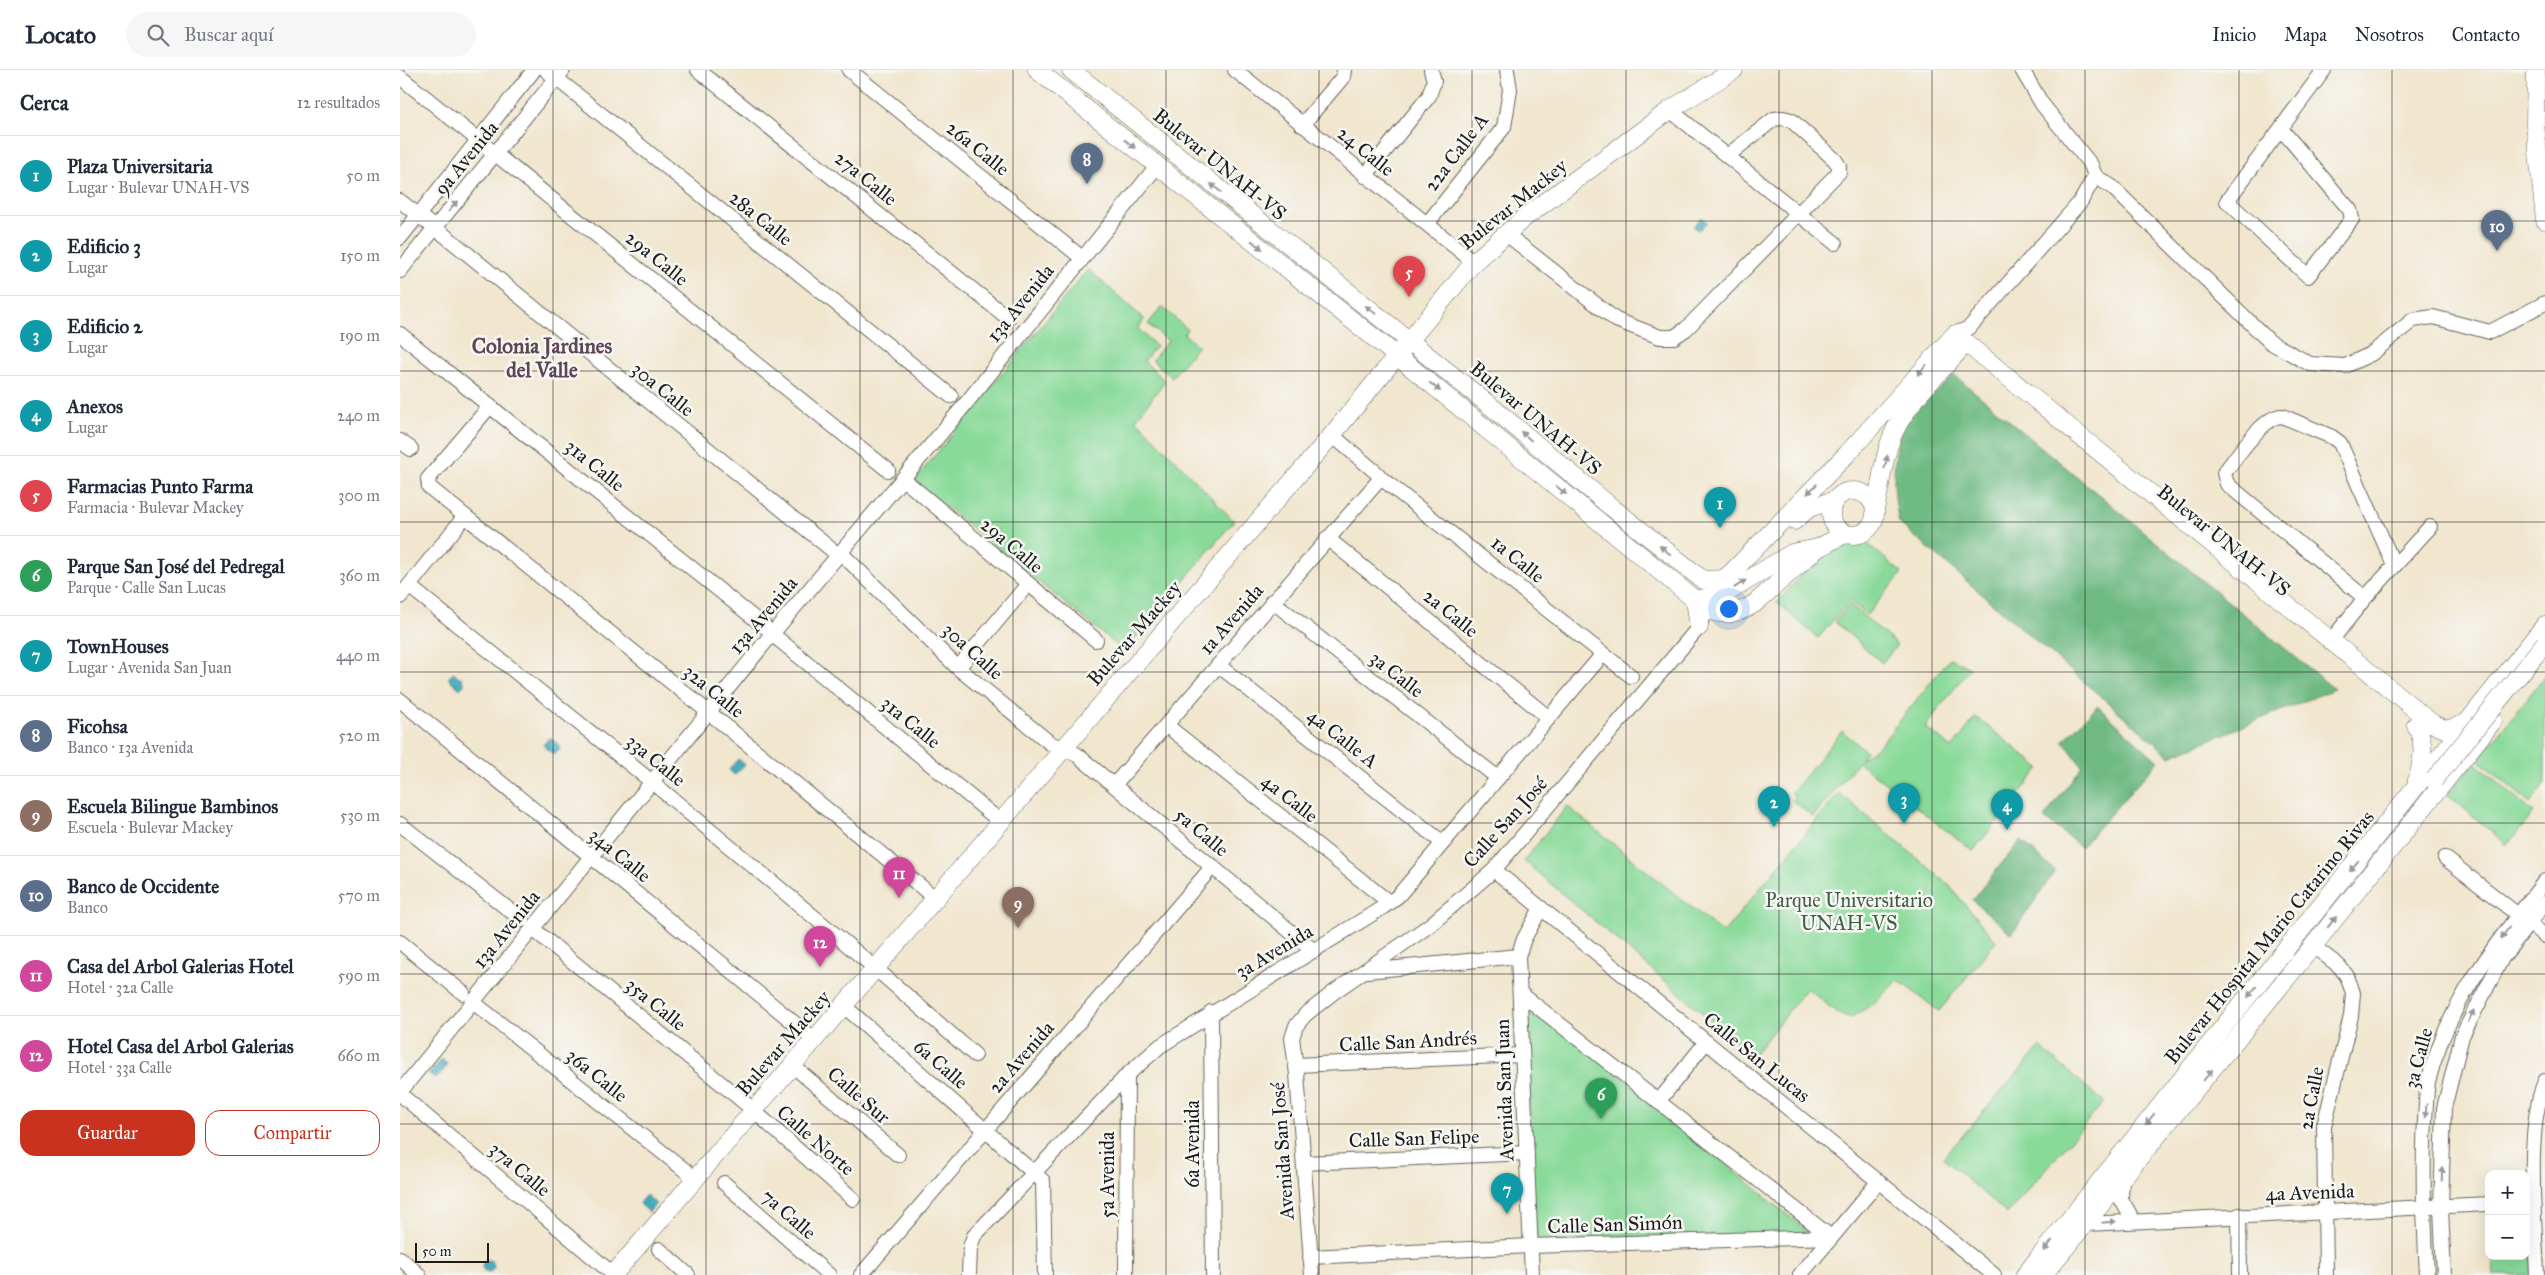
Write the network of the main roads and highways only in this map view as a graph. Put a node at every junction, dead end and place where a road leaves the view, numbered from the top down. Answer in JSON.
{"nodes":[{"id":1,"x":1070,"y":70,"type":"edge"},
{"id":2,"x":1734,"y":70,"type":"edge"},
{"id":3,"x":2526,"y":70,"type":"edge"},
{"id":4,"x":2536,"y":70,"type":"edge"},
{"id":5,"x":1041,"y":73,"type":"edge"},
{"id":6,"x":2534,"y":107,"type":"junction"},
{"id":7,"x":1137,"y":124,"type":"junction"},
{"id":8,"x":2545,"y":220,"type":"edge"},
{"id":9,"x":1959,"y":339,"type":"junction"},
{"id":10,"x":1409,"y":341,"type":"junction"},
{"id":11,"x":1397,"y":356,"type":"junction"},
{"id":12,"x":1848,"y":454,"type":"junction"},
{"id":13,"x":1839,"y":496,"type":"junction"},
{"id":14,"x":1875,"y":509,"type":"junction"},
{"id":15,"x":1773,"y":530,"type":"junction"},
{"id":16,"x":1845,"y":534,"type":"junction"},
{"id":17,"x":1818,"y":548,"type":"junction"},
{"id":18,"x":2262,"y":592,"type":"junction"},
{"id":19,"x":1701,"y":604,"type":"junction"},
{"id":20,"x":2545,"y":625,"type":"edge"},
{"id":21,"x":1699,"y":627,"type":"road end"},
{"id":22,"x":2545,"y":643,"type":"edge"},
{"id":23,"x":2545,"y":656,"type":"edge"},
{"id":24,"x":2466,"y":723,"type":"junction"},
{"id":25,"x":2416,"y":725,"type":"junction"},
{"id":26,"x":2446,"y":748,"type":"junction"},
{"id":27,"x":2466,"y":754,"type":"junction"},
{"id":28,"x":2414,"y":790,"type":"junction"},
{"id":29,"x":2408,"y":813,"type":"junction"},
{"id":30,"x":2384,"y":828,"type":"junction"},
{"id":31,"x":2398,"y":839,"type":"junction"},
{"id":32,"x":613,"y":1275,"type":"edge"},
{"id":33,"x":2025,"y":1275,"type":"edge"},
{"id":34,"x":2043,"y":1275,"type":"edge"}],
"edges":[{"from":1,"to":7,"type":"main road","name":"Bulevar UNAH-VS"},
{"from":2,"to":10,"type":"main road","name":"Bulevar Mackey"},
{"from":3,"to":6,"type":"main road"},
{"from":4,"to":6,"type":"main road"},
{"from":5,"to":7,"type":"main road"},
{"from":5,"to":11,"type":"main road","name":"Bulevar UNAH-VS","one_way":true},
{"from":6,"to":8,"type":"main road"},
{"from":10,"to":7,"type":"main road","name":"Bulevar UNAH-VS","one_way":true},
{"from":9,"to":12,"type":"main road","name":"Bulevar UNAH-VS","one_way":true},
{"from":14,"to":9,"type":"main road","one_way":true},
{"from":9,"to":18,"type":"main road","name":"Bulevar UNAH-VS"},
{"from":10,"to":11,"type":"main road","name":"Bulevar Mackey"},
{"from":15,"to":10,"type":"main road","name":"Bulevar UNAH-VS","one_way":true},
{"from":11,"to":19,"type":"main road","name":"Bulevar UNAH-VS","one_way":true},
{"from":11,"to":32,"type":"main road","name":"Bulevar Mackey"},
{"from":12,"to":13,"type":"main road"},
{"from":12,"to":15,"type":"main road","name":"Bulevar UNAH-VS","one_way":true},
{"from":13,"to":14,"type":"main road"},
{"from":13,"to":15,"type":"main road"},
{"from":13,"to":16,"type":"main road"},
{"from":14,"to":16,"type":"main road"},
{"from":16,"to":17,"type":"main road"},
{"from":19,"to":17,"type":"main road","one_way":true},
{"from":17,"to":19,"type":"main road"},
{"from":18,"to":24,"type":"main road","name":"Bulevar UNAH-VS"},
{"from":18,"to":25,"type":"main road","name":"Bulevar UNAH-VS"},
{"from":19,"to":21,"type":"main road"},
{"from":20,"to":24,"type":"main road","name":"Bulevar Hospital Mario Catarino Rivas"},
{"from":22,"to":29,"type":"main road","bridge":true},
{"from":23,"to":27,"type":"main road","name":"Bulevar Hospital Mario Catarino Rivas"},
{"from":24,"to":26,"type":"main road","name":"Bulevar Hospital Mario Catarino Rivas"},
{"from":25,"to":26,"type":"main road","name":"Bulevar UNAH-VS"},
{"from":25,"to":28,"type":"main road"},
{"from":26,"to":27,"type":"main road","name":"Bulevar UNAH-VS"},
{"from":26,"to":28,"type":"main road","name":"Bulevar Hospital Mario Catarino Rivas"},
{"from":27,"to":31,"type":"main road","name":"Bulevar Hospital Mario Catarino Rivas"},
{"from":28,"to":30,"type":"main road","name":"Bulevar Hospital Mario Catarino Rivas"},
{"from":29,"to":30,"type":"main road"},
{"from":29,"to":31,"type":"main road"},
{"from":30,"to":33,"type":"main road","name":"Bulevar Hospital Mario Catarino Rivas","one_way":true},
{"from":34,"to":31,"type":"main road","name":"Bulevar Hospital Mario Catarino Rivas","one_way":true}]}
